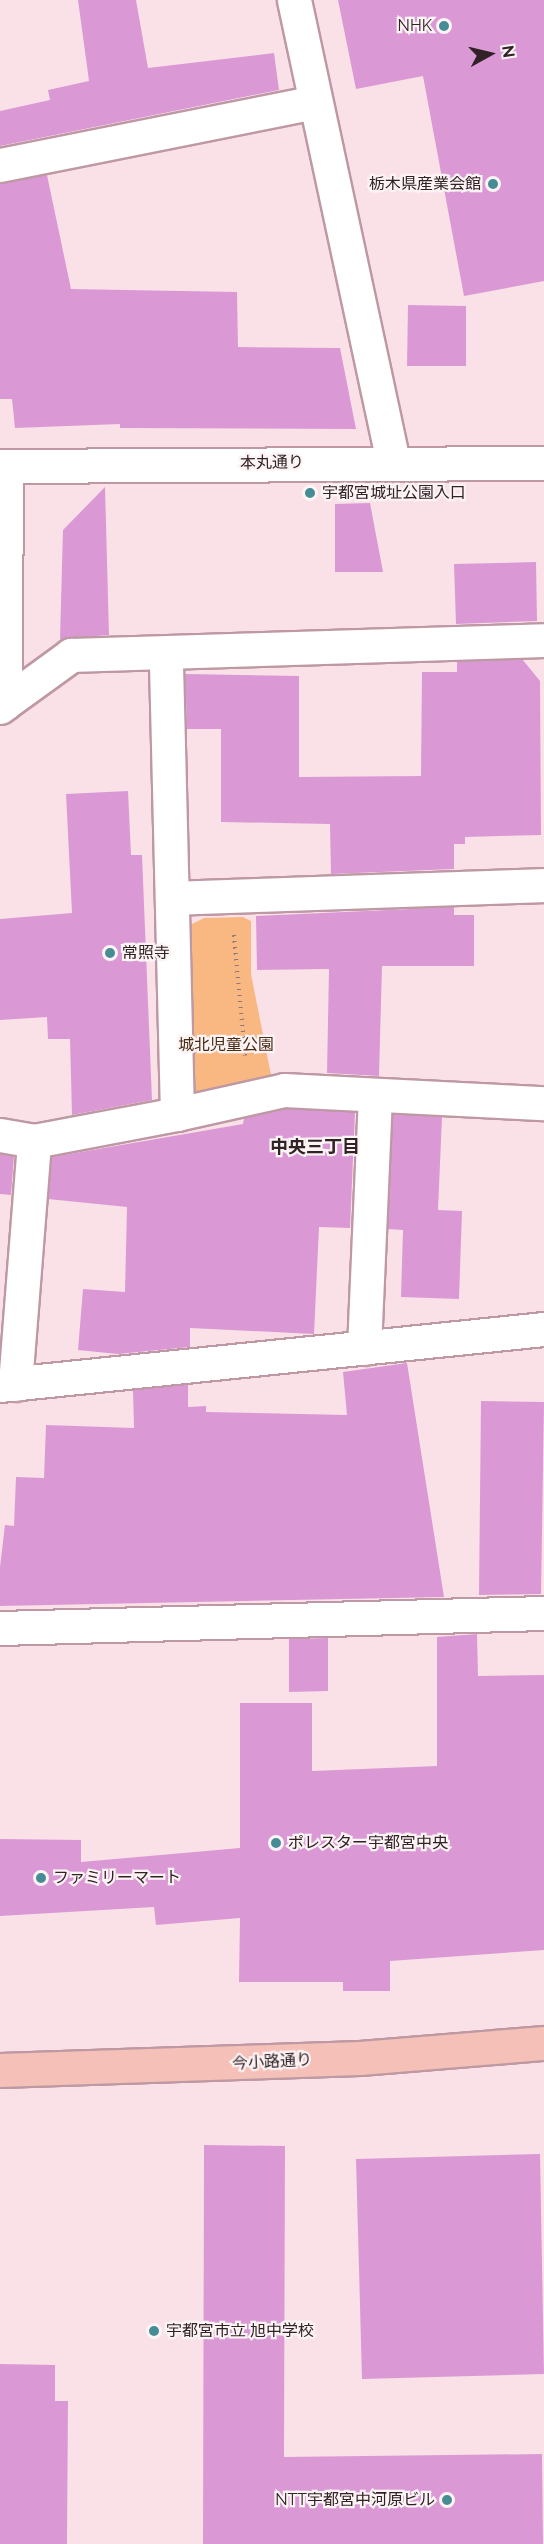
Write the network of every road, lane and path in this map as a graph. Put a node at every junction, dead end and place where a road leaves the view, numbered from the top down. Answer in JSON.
{"nodes":[{"id":1,"x":294,"y":0,"type":"edge"},
{"id":2,"x":315,"y":102,"type":"junction"},
{"id":3,"x":0,"y":165,"type":"edge"},
{"id":4,"x":393,"y":461,"type":"junction"},
{"id":5,"x":544,"y":463,"type":"edge"},
{"id":6,"x":3,"y":466,"type":"edge"},
{"id":7,"x":544,"y":640,"type":"edge"},
{"id":8,"x":166,"y":653,"type":"junction"},
{"id":9,"x":2,"y":705,"type":"edge"},
{"id":10,"x":544,"y":885,"type":"edge"},
{"id":11,"x":236,"y":896,"type":"junction"},
{"id":12,"x":172,"y":898,"type":"junction"},
{"id":13,"x":375,"y":1095,"type":"junction"},
{"id":14,"x":254,"y":1097,"type":"junction"},
{"id":15,"x":544,"y":1103,"type":"edge"},
{"id":16,"x":177,"y":1114,"type":"junction"},
{"id":17,"x":0,"y":1135,"type":"edge"},
{"id":18,"x":34,"y":1141,"type":"junction"},
{"id":19,"x":544,"y":1329,"type":"edge"},
{"id":20,"x":364,"y":1348,"type":"junction"},
{"id":21,"x":8,"y":1384,"type":"edge"},
{"id":22,"x":544,"y":1613,"type":"edge"},
{"id":23,"x":0,"y":1628,"type":"edge"},
{"id":24,"x":544,"y":2043,"type":"edge"},
{"id":25,"x":0,"y":2070,"type":"edge"}],
"edges":[{"from":1,"to":2,"type":"street"},
{"from":2,"to":3,"type":"street"},
{"from":2,"to":4,"type":"street"},
{"from":4,"to":5,"type":"street","name":"本丸通り"},
{"from":4,"to":6,"type":"street","name":"本丸通り"},
{"from":6,"to":9,"type":"street"},
{"from":7,"to":8,"type":"street"},
{"from":8,"to":9,"type":"street"},
{"from":8,"to":12,"type":"street"},
{"from":10,"to":11,"type":"street"},
{"from":11,"to":12,"type":"street"},
{"from":11,"to":14,"type":"path"},
{"from":12,"to":16,"type":"street"},
{"from":13,"to":14,"type":"street"},
{"from":13,"to":15,"type":"street"},
{"from":13,"to":20,"type":"street"},
{"from":14,"to":16,"type":"street"},
{"from":16,"to":18,"type":"street"},
{"from":17,"to":18,"type":"street"},
{"from":18,"to":21,"type":"street"},
{"from":19,"to":20,"type":"street"},
{"from":20,"to":21,"type":"street"},
{"from":22,"to":23,"type":"street"},
{"from":24,"to":25,"type":"main road","name":"今小路通り"}]}
